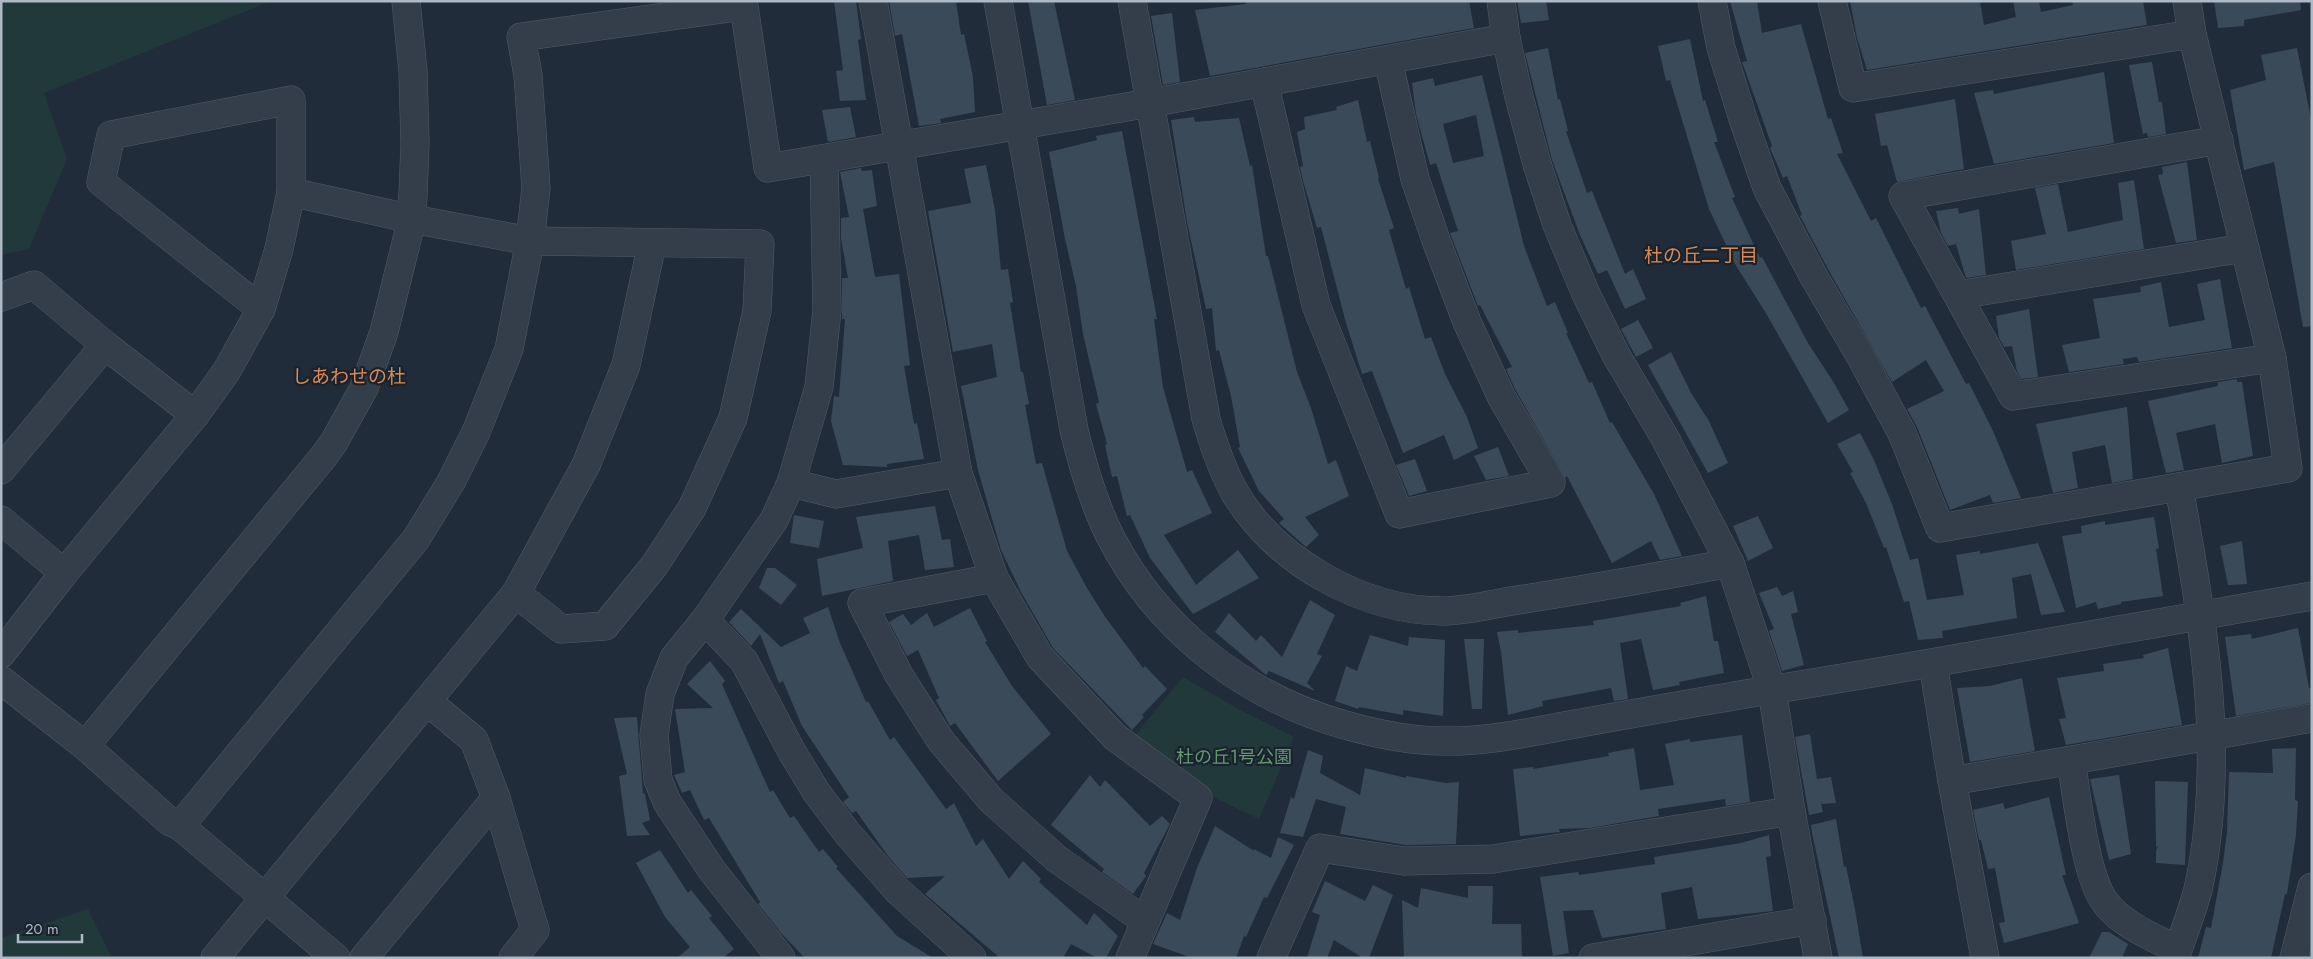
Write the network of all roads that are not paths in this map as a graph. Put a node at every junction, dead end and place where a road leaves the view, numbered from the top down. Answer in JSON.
{"nodes":[{"id":1,"x":406,"y":1,"type":"edge"},
{"id":2,"x":873,"y":1,"type":"edge"},
{"id":3,"x":998,"y":1,"type":"edge"},
{"id":4,"x":1132,"y":1,"type":"edge"},
{"id":5,"x":1501,"y":1,"type":"edge"},
{"id":6,"x":1712,"y":1,"type":"edge"},
{"id":7,"x":1832,"y":1,"type":"edge"},
{"id":8,"x":2187,"y":1,"type":"edge"},
{"id":9,"x":2192,"y":34,"type":"junction"},
{"id":10,"x":1506,"y":38,"type":"junction"},
{"id":11,"x":1388,"y":60,"type":"junction"},
{"id":12,"x":1264,"y":82,"type":"junction"},
{"id":13,"x":1150,"y":103,"type":"junction"},
{"id":14,"x":1021,"y":123,"type":"junction"},
{"id":15,"x":2218,"y":140,"type":"junction"},
{"id":16,"x":900,"y":145,"type":"junction"},
{"id":17,"x":824,"y":159,"type":"junction"},
{"id":18,"x":291,"y":192,"type":"junction"},
{"id":19,"x":412,"y":219,"type":"junction"},
{"id":20,"x":530,"y":241,"type":"junction"},
{"id":21,"x":652,"y":244,"type":"junction"},
{"id":22,"x":2244,"y":248,"type":"junction"},
{"id":23,"x":1958,"y":295,"type":"junction"},
{"id":24,"x":1,"y":297,"type":"edge"},
{"id":25,"x":261,"y":309,"type":"junction"},
{"id":26,"x":105,"y":345,"type":"junction"},
{"id":27,"x":2272,"y":358,"type":"junction"},
{"id":28,"x":195,"y":415,"type":"junction"},
{"id":29,"x":1,"y":470,"type":"edge"},
{"id":30,"x":958,"y":473,"type":"junction"},
{"id":31,"x":791,"y":483,"type":"junction"},
{"id":32,"x":2179,"y":486,"type":"junction"},
{"id":33,"x":1,"y":520,"type":"edge"},
{"id":34,"x":1730,"y":563,"type":"junction"},
{"id":35,"x":64,"y":573,"type":"junction"},
{"id":36,"x":994,"y":578,"type":"junction"},
{"id":37,"x":516,"y":593,"type":"junction"},
{"id":38,"x":2312,"y":596,"type":"edge"},
{"id":39,"x":2202,"y":615,"type":"junction"},
{"id":40,"x":705,"y":620,"type":"junction"},
{"id":41,"x":1,"y":654,"type":"edge"},
{"id":42,"x":1933,"y":664,"type":"junction"},
{"id":43,"x":1,"y":680,"type":"edge"},
{"id":44,"x":1772,"y":690,"type":"junction"},
{"id":45,"x":427,"y":701,"type":"junction"},
{"id":46,"x":2312,"y":718,"type":"edge"},
{"id":47,"x":2211,"y":737,"type":"junction"},
{"id":48,"x":85,"y":746,"type":"junction"},
{"id":49,"x":2071,"y":761,"type":"junction"},
{"id":50,"x":1952,"y":782,"type":"junction"},
{"id":51,"x":496,"y":798,"type":"junction"},
{"id":52,"x":1791,"y":811,"type":"junction"},
{"id":53,"x":180,"y":826,"type":"junction"},
{"id":54,"x":2312,"y":887,"type":"edge"},
{"id":55,"x":264,"y":897,"type":"junction"},
{"id":56,"x":1812,"y":920,"type":"junction"},
{"id":57,"x":1145,"y":921,"type":"junction"},
{"id":58,"x":1627,"y":955,"type":"edge"},
{"id":59,"x":214,"y":958,"type":"edge"},
{"id":60,"x":336,"y":958,"type":"edge"},
{"id":61,"x":364,"y":958,"type":"edge"},
{"id":62,"x":513,"y":958,"type":"edge"},
{"id":63,"x":781,"y":958,"type":"edge"},
{"id":64,"x":972,"y":958,"type":"edge"},
{"id":65,"x":1130,"y":958,"type":"edge"},
{"id":66,"x":1272,"y":958,"type":"edge"},
{"id":67,"x":1593,"y":958,"type":"edge"},
{"id":68,"x":1818,"y":958,"type":"edge"},
{"id":69,"x":1985,"y":958,"type":"edge"},
{"id":70,"x":2294,"y":958,"type":"edge"}],
"edges":[{"from":1,"to":19,"type":"street"},
{"from":2,"to":16,"type":"street"},
{"from":3,"to":14,"type":"street"},
{"from":4,"to":13,"type":"street"},
{"from":5,"to":10,"type":"street"},
{"from":6,"to":32,"type":"street"},
{"from":7,"to":9,"type":"street"},
{"from":8,"to":9,"type":"street"},
{"from":9,"to":15,"type":"street"},
{"from":10,"to":11,"type":"street"},
{"from":10,"to":34,"type":"street"},
{"from":11,"to":12,"type":"street"},
{"from":11,"to":12,"type":"street"},
{"from":12,"to":13,"type":"street"},
{"from":13,"to":14,"type":"street"},
{"from":13,"to":34,"type":"street"},
{"from":14,"to":16,"type":"street"},
{"from":14,"to":44,"type":"street"},
{"from":15,"to":22,"type":"street"},
{"from":15,"to":23,"type":"street"},
{"from":16,"to":17,"type":"street"},
{"from":16,"to":30,"type":"street"},
{"from":17,"to":20,"type":"street"},
{"from":17,"to":31,"type":"street"},
{"from":18,"to":19,"type":"street"},
{"from":18,"to":25,"type":"street"},
{"from":18,"to":25,"type":"street"},
{"from":19,"to":20,"type":"street"},
{"from":19,"to":48,"type":"street"},
{"from":20,"to":21,"type":"street"},
{"from":20,"to":53,"type":"street"},
{"from":21,"to":37,"type":"street"},
{"from":21,"to":37,"type":"street"},
{"from":22,"to":23,"type":"street"},
{"from":22,"to":27,"type":"street"},
{"from":23,"to":27,"type":"street"},
{"from":24,"to":26,"type":"street"},
{"from":25,"to":28,"type":"street"},
{"from":26,"to":28,"type":"street"},
{"from":26,"to":29,"type":"street"},
{"from":27,"to":32,"type":"street"},
{"from":28,"to":35,"type":"street"},
{"from":30,"to":31,"type":"street"},
{"from":30,"to":36,"type":"street"},
{"from":31,"to":40,"type":"street"},
{"from":32,"to":39,"type":"street"},
{"from":33,"to":35,"type":"street"},
{"from":34,"to":44,"type":"street"},
{"from":35,"to":41,"type":"street"},
{"from":36,"to":57,"type":"street"},
{"from":36,"to":57,"type":"street"},
{"from":37,"to":45,"type":"street"},
{"from":38,"to":39,"type":"street"},
{"from":39,"to":42,"type":"street"},
{"from":39,"to":47,"type":"street"},
{"from":40,"to":63,"type":"street"},
{"from":40,"to":64,"type":"street"},
{"from":42,"to":44,"type":"street"},
{"from":42,"to":50,"type":"street"},
{"from":43,"to":48,"type":"street"},
{"from":44,"to":52,"type":"street"},
{"from":45,"to":51,"type":"street"},
{"from":45,"to":55,"type":"street"},
{"from":46,"to":47,"type":"street"},
{"from":47,"to":49,"type":"street"},
{"from":47,"to":49,"type":"street"},
{"from":48,"to":53,"type":"street"},
{"from":49,"to":50,"type":"street"},
{"from":50,"to":69,"type":"street"},
{"from":51,"to":61,"type":"street"},
{"from":51,"to":62,"type":"street"},
{"from":52,"to":56,"type":"street"},
{"from":52,"to":66,"type":"street"},
{"from":53,"to":55,"type":"street"},
{"from":54,"to":70,"type":"street"},
{"from":55,"to":59,"type":"street"},
{"from":55,"to":60,"type":"street"},
{"from":56,"to":58,"type":"street"},
{"from":56,"to":68,"type":"street"},
{"from":57,"to":65,"type":"street"},
{"from":58,"to":67,"type":"street"}]}
